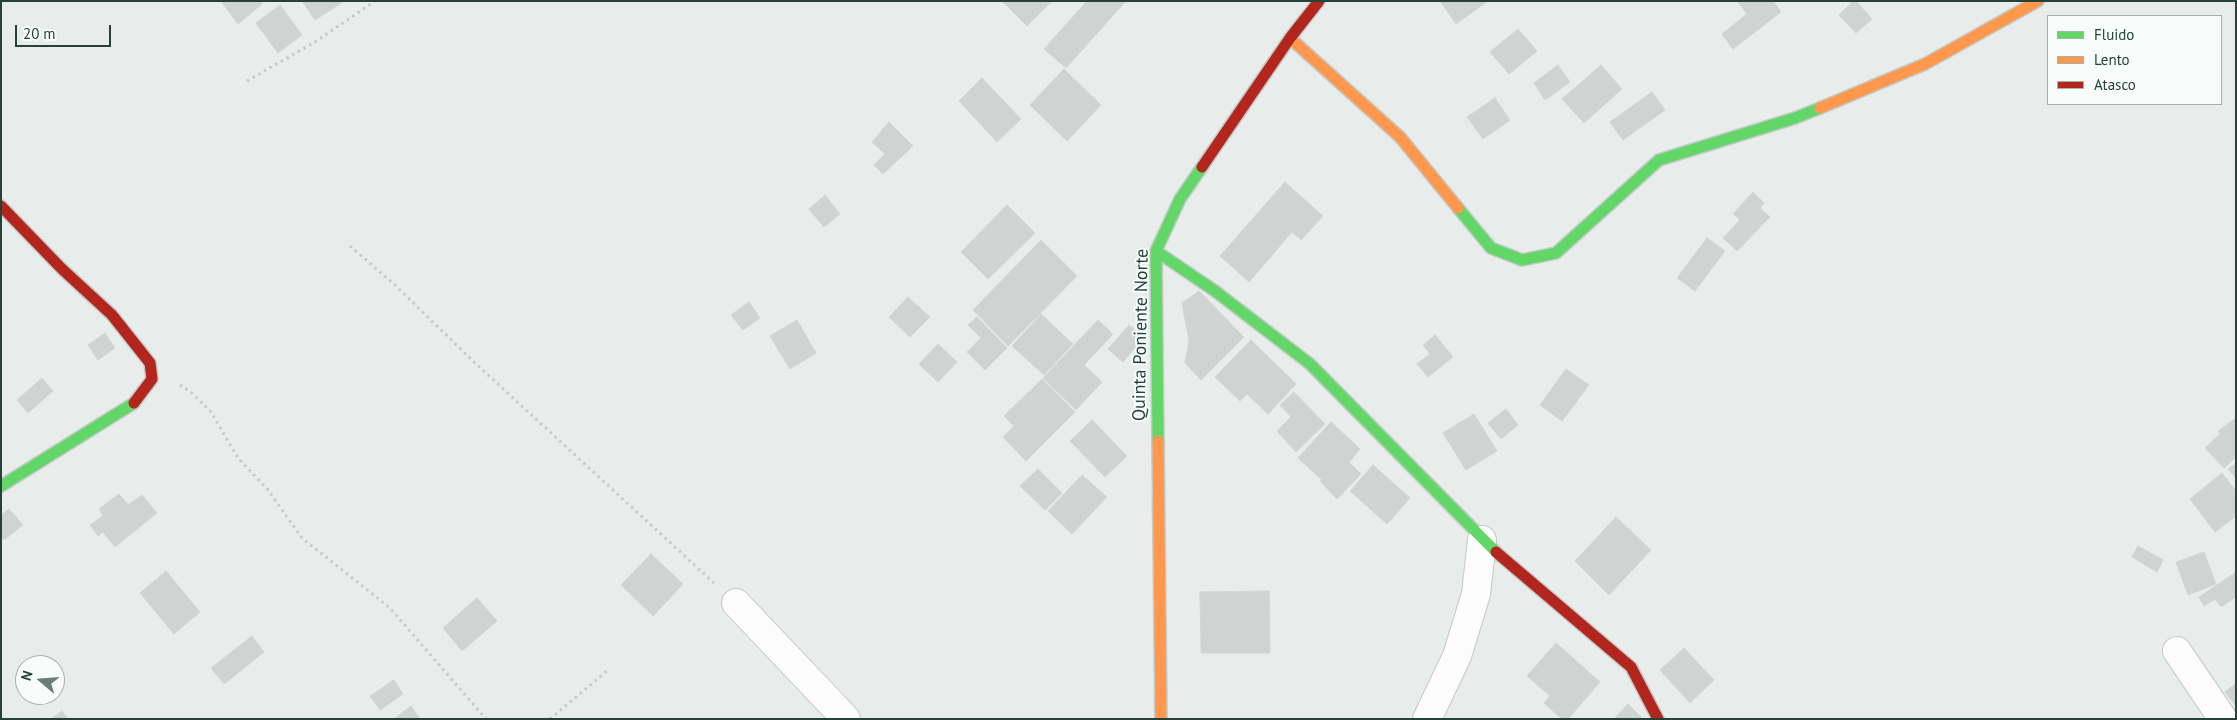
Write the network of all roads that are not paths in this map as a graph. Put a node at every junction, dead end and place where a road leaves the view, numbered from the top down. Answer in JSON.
{"nodes":[{"id":1,"x":1320,"y":1,"type":"edge"},
{"id":2,"x":2038,"y":1,"type":"edge"},
{"id":3,"x":1290,"y":38,"type":"junction"},
{"id":4,"x":1,"y":206,"type":"edge"},
{"id":5,"x":1156,"y":251,"type":"junction"},
{"id":6,"x":1,"y":486,"type":"edge"},
{"id":7,"x":1482,"y":540,"type":"junction"},
{"id":8,"x":736,"y":604,"type":"road end"},
{"id":9,"x":2177,"y":651,"type":"dead end"},
{"id":10,"x":846,"y":719,"type":"edge"},
{"id":11,"x":1161,"y":719,"type":"edge"},
{"id":12,"x":1427,"y":719,"type":"edge"},
{"id":13,"x":1658,"y":719,"type":"edge"},
{"id":14,"x":2223,"y":719,"type":"edge"}],
"edges":[{"from":1,"to":3,"type":"street","name":"Quinta Poniente Norte"},
{"from":2,"to":3,"type":"street"},
{"from":3,"to":5,"type":"street","name":"Quinta Poniente Norte"},
{"from":4,"to":6,"type":"street"},
{"from":5,"to":7,"type":"street"},
{"from":5,"to":11,"type":"street","name":"Quinta Poniente Norte"},
{"from":7,"to":12,"type":"street"},
{"from":7,"to":13,"type":"street"},
{"from":8,"to":10,"type":"street"},
{"from":9,"to":14,"type":"street"}]}
